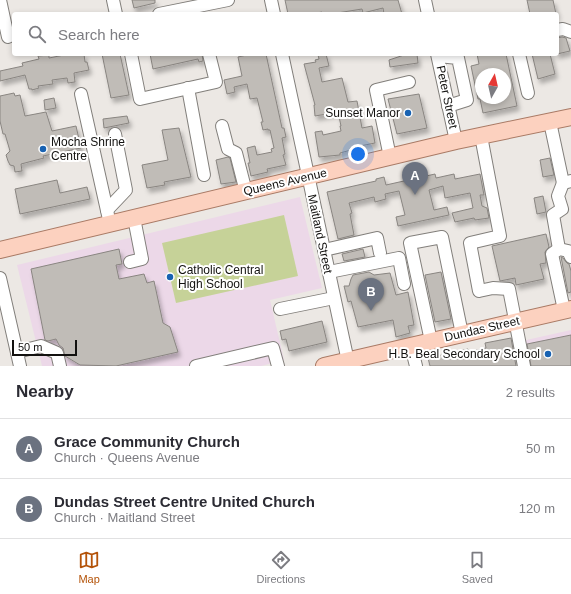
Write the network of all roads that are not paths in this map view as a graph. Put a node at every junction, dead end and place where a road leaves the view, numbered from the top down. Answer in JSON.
{"nodes":[{"id":1,"x":0,"y":0,"type":"edge"},
{"id":2,"x":113,"y":0,"type":"edge"},
{"id":3,"x":228,"y":0,"type":"edge"},
{"id":4,"x":271,"y":0,"type":"edge"},
{"id":5,"x":425,"y":0,"type":"edge"},
{"id":6,"x":199,"y":10,"type":"edge"},
{"id":7,"x":116,"y":12,"type":"edge"},
{"id":8,"x":179,"y":12,"type":"edge"},
{"id":9,"x":274,"y":12,"type":"edge"},
{"id":10,"x":428,"y":12,"type":"edge"},
{"id":11,"x":559,"y":30,"type":"edge"},
{"id":12,"x":571,"y":32,"type":"edge"},
{"id":13,"x":7,"y":37,"type":"edge"},
{"id":14,"x":131,"y":56,"type":"edge"},
{"id":15,"x":210,"y":56,"type":"edge"},
{"id":16,"x":282,"y":56,"type":"edge"},
{"id":17,"x":437,"y":56,"type":"edge"},
{"id":18,"x":444,"y":56,"type":"edge"},
{"id":19,"x":519,"y":56,"type":"edge"},
{"id":20,"x":409,"y":82,"type":"dead end"},
{"id":21,"x":188,"y":88,"type":"junction"},
{"id":22,"x":528,"y":93,"type":"dead end"},
{"id":23,"x":81,"y":94,"type":"dead end"},
{"id":24,"x":448,"y":106,"type":"junction"},
{"id":25,"x":571,"y":117,"type":"edge"},
{"id":26,"x":550,"y":122,"type":"junction"},
{"id":27,"x":222,"y":126,"type":"dead end"},
{"id":28,"x":115,"y":134,"type":"dead end"},
{"id":29,"x":481,"y":136,"type":"junction"},
{"id":30,"x":456,"y":141,"type":"junction"},
{"id":31,"x":390,"y":157,"type":"junction"},
{"id":32,"x":204,"y":175,"type":"dead end"},
{"id":33,"x":308,"y":177,"type":"junction"},
{"id":34,"x":567,"y":182,"type":"edge"},
{"id":35,"x":246,"y":192,"type":"junction"},
{"id":36,"x":567,"y":208,"type":"edge"},
{"id":37,"x":109,"y":217,"type":"junction"},
{"id":38,"x":134,"y":218,"type":"junction"},
{"id":39,"x":559,"y":249,"type":"junction"},
{"id":40,"x":0,"y":250,"type":"edge"},
{"id":41,"x":324,"y":250,"type":"junction"},
{"id":42,"x":380,"y":253,"type":"dead end"},
{"id":43,"x":571,"y":257,"type":"edge"},
{"id":44,"x":130,"y":262,"type":"dead end"},
{"id":45,"x":329,"y":272,"type":"junction"},
{"id":46,"x":0,"y":278,"type":"edge"},
{"id":47,"x":404,"y":284,"type":"dead end"},
{"id":48,"x":334,"y":298,"type":"junction"},
{"id":49,"x":3,"y":301,"type":"edge"},
{"id":50,"x":280,"y":309,"type":"dead end"},
{"id":51,"x":567,"y":309,"type":"edge"},
{"id":52,"x":518,"y":321,"type":"junction"},
{"id":53,"x":462,"y":334,"type":"junction"},
{"id":54,"x":431,"y":341,"type":"junction"},
{"id":55,"x":411,"y":346,"type":"junction"},
{"id":56,"x":16,"y":352,"type":"junction"},
{"id":57,"x":349,"y":363,"type":"edge"},
{"id":58,"x":20,"y":366,"type":"edge"},
{"id":59,"x":60,"y":366,"type":"edge"},
{"id":60,"x":196,"y":366,"type":"edge"},
{"id":61,"x":278,"y":366,"type":"edge"},
{"id":62,"x":324,"y":366,"type":"edge"},
{"id":63,"x":416,"y":366,"type":"edge"},
{"id":64,"x":524,"y":366,"type":"edge"},
{"id":65,"x":531,"y":366,"type":"edge"}],
"edges":[{"from":1,"to":13,"type":"street"},
{"from":2,"to":7,"type":"street"},
{"from":3,"to":6,"type":"street"},
{"from":4,"to":9,"type":"street"},
{"from":5,"to":10,"type":"street"},
{"from":6,"to":8,"type":"street"},
{"from":11,"to":12,"type":"street"},
{"from":14,"to":21,"type":"street"},
{"from":15,"to":21,"type":"street"},
{"from":16,"to":33,"type":"street","name":"Maitland Street"},
{"from":17,"to":24,"type":"street","name":"Peter Street"},
{"from":18,"to":24,"type":"street"},
{"from":19,"to":22,"type":"street"},
{"from":20,"to":31,"type":"street"},
{"from":21,"to":32,"type":"street"},
{"from":23,"to":37,"type":"street"},
{"from":24,"to":30,"type":"street","name":"Peter Street"},
{"from":25,"to":26,"type":"main road","name":"Queens Avenue"},
{"from":26,"to":29,"type":"main road","name":"Queens Avenue"},
{"from":26,"to":34,"type":"street"},
{"from":27,"to":35,"type":"street"},
{"from":28,"to":37,"type":"street"},
{"from":29,"to":30,"type":"main road","name":"Queens Avenue"},
{"from":29,"to":52,"type":"street"},
{"from":30,"to":31,"type":"main road","name":"Queens Avenue"},
{"from":31,"to":33,"type":"main road","name":"Queens Avenue"},
{"from":33,"to":35,"type":"main road","name":"Queens Avenue"},
{"from":33,"to":41,"type":"street","name":"Maitland Street"},
{"from":34,"to":36,"type":"street"},
{"from":35,"to":38,"type":"main road","name":"Queens Avenue"},
{"from":36,"to":39,"type":"street"},
{"from":37,"to":38,"type":"main road","name":"Queens Avenue"},
{"from":37,"to":40,"type":"main road","name":"Queens Avenue"},
{"from":38,"to":44,"type":"street"},
{"from":39,"to":43,"type":"street"},
{"from":39,"to":51,"type":"street"},
{"from":41,"to":42,"type":"street"},
{"from":41,"to":45,"type":"street","name":"Maitland Street"},
{"from":45,"to":47,"type":"street"},
{"from":45,"to":48,"type":"street","name":"Maitland Street"},
{"from":46,"to":49,"type":"street"},
{"from":48,"to":50,"type":"street"},
{"from":48,"to":57,"type":"street","name":"Maitland Street"},
{"from":49,"to":56,"type":"street"},
{"from":51,"to":52,"type":"main road","name":"Dundas Street"},
{"from":52,"to":53,"type":"main road","name":"Dundas Street"},
{"from":52,"to":64,"type":"street"},
{"from":52,"to":65,"type":"street"},
{"from":53,"to":54,"type":"main road","name":"Dundas Street"},
{"from":53,"to":54,"type":"street"},
{"from":54,"to":55,"type":"main road","name":"Dundas Street"},
{"from":55,"to":57,"type":"main road","name":"Dundas Street"},
{"from":55,"to":63,"type":"street"},
{"from":56,"to":58,"type":"street"},
{"from":56,"to":59,"type":"street"},
{"from":57,"to":62,"type":"main road","name":"Dundas Street"},
{"from":60,"to":61,"type":"street"}]}
